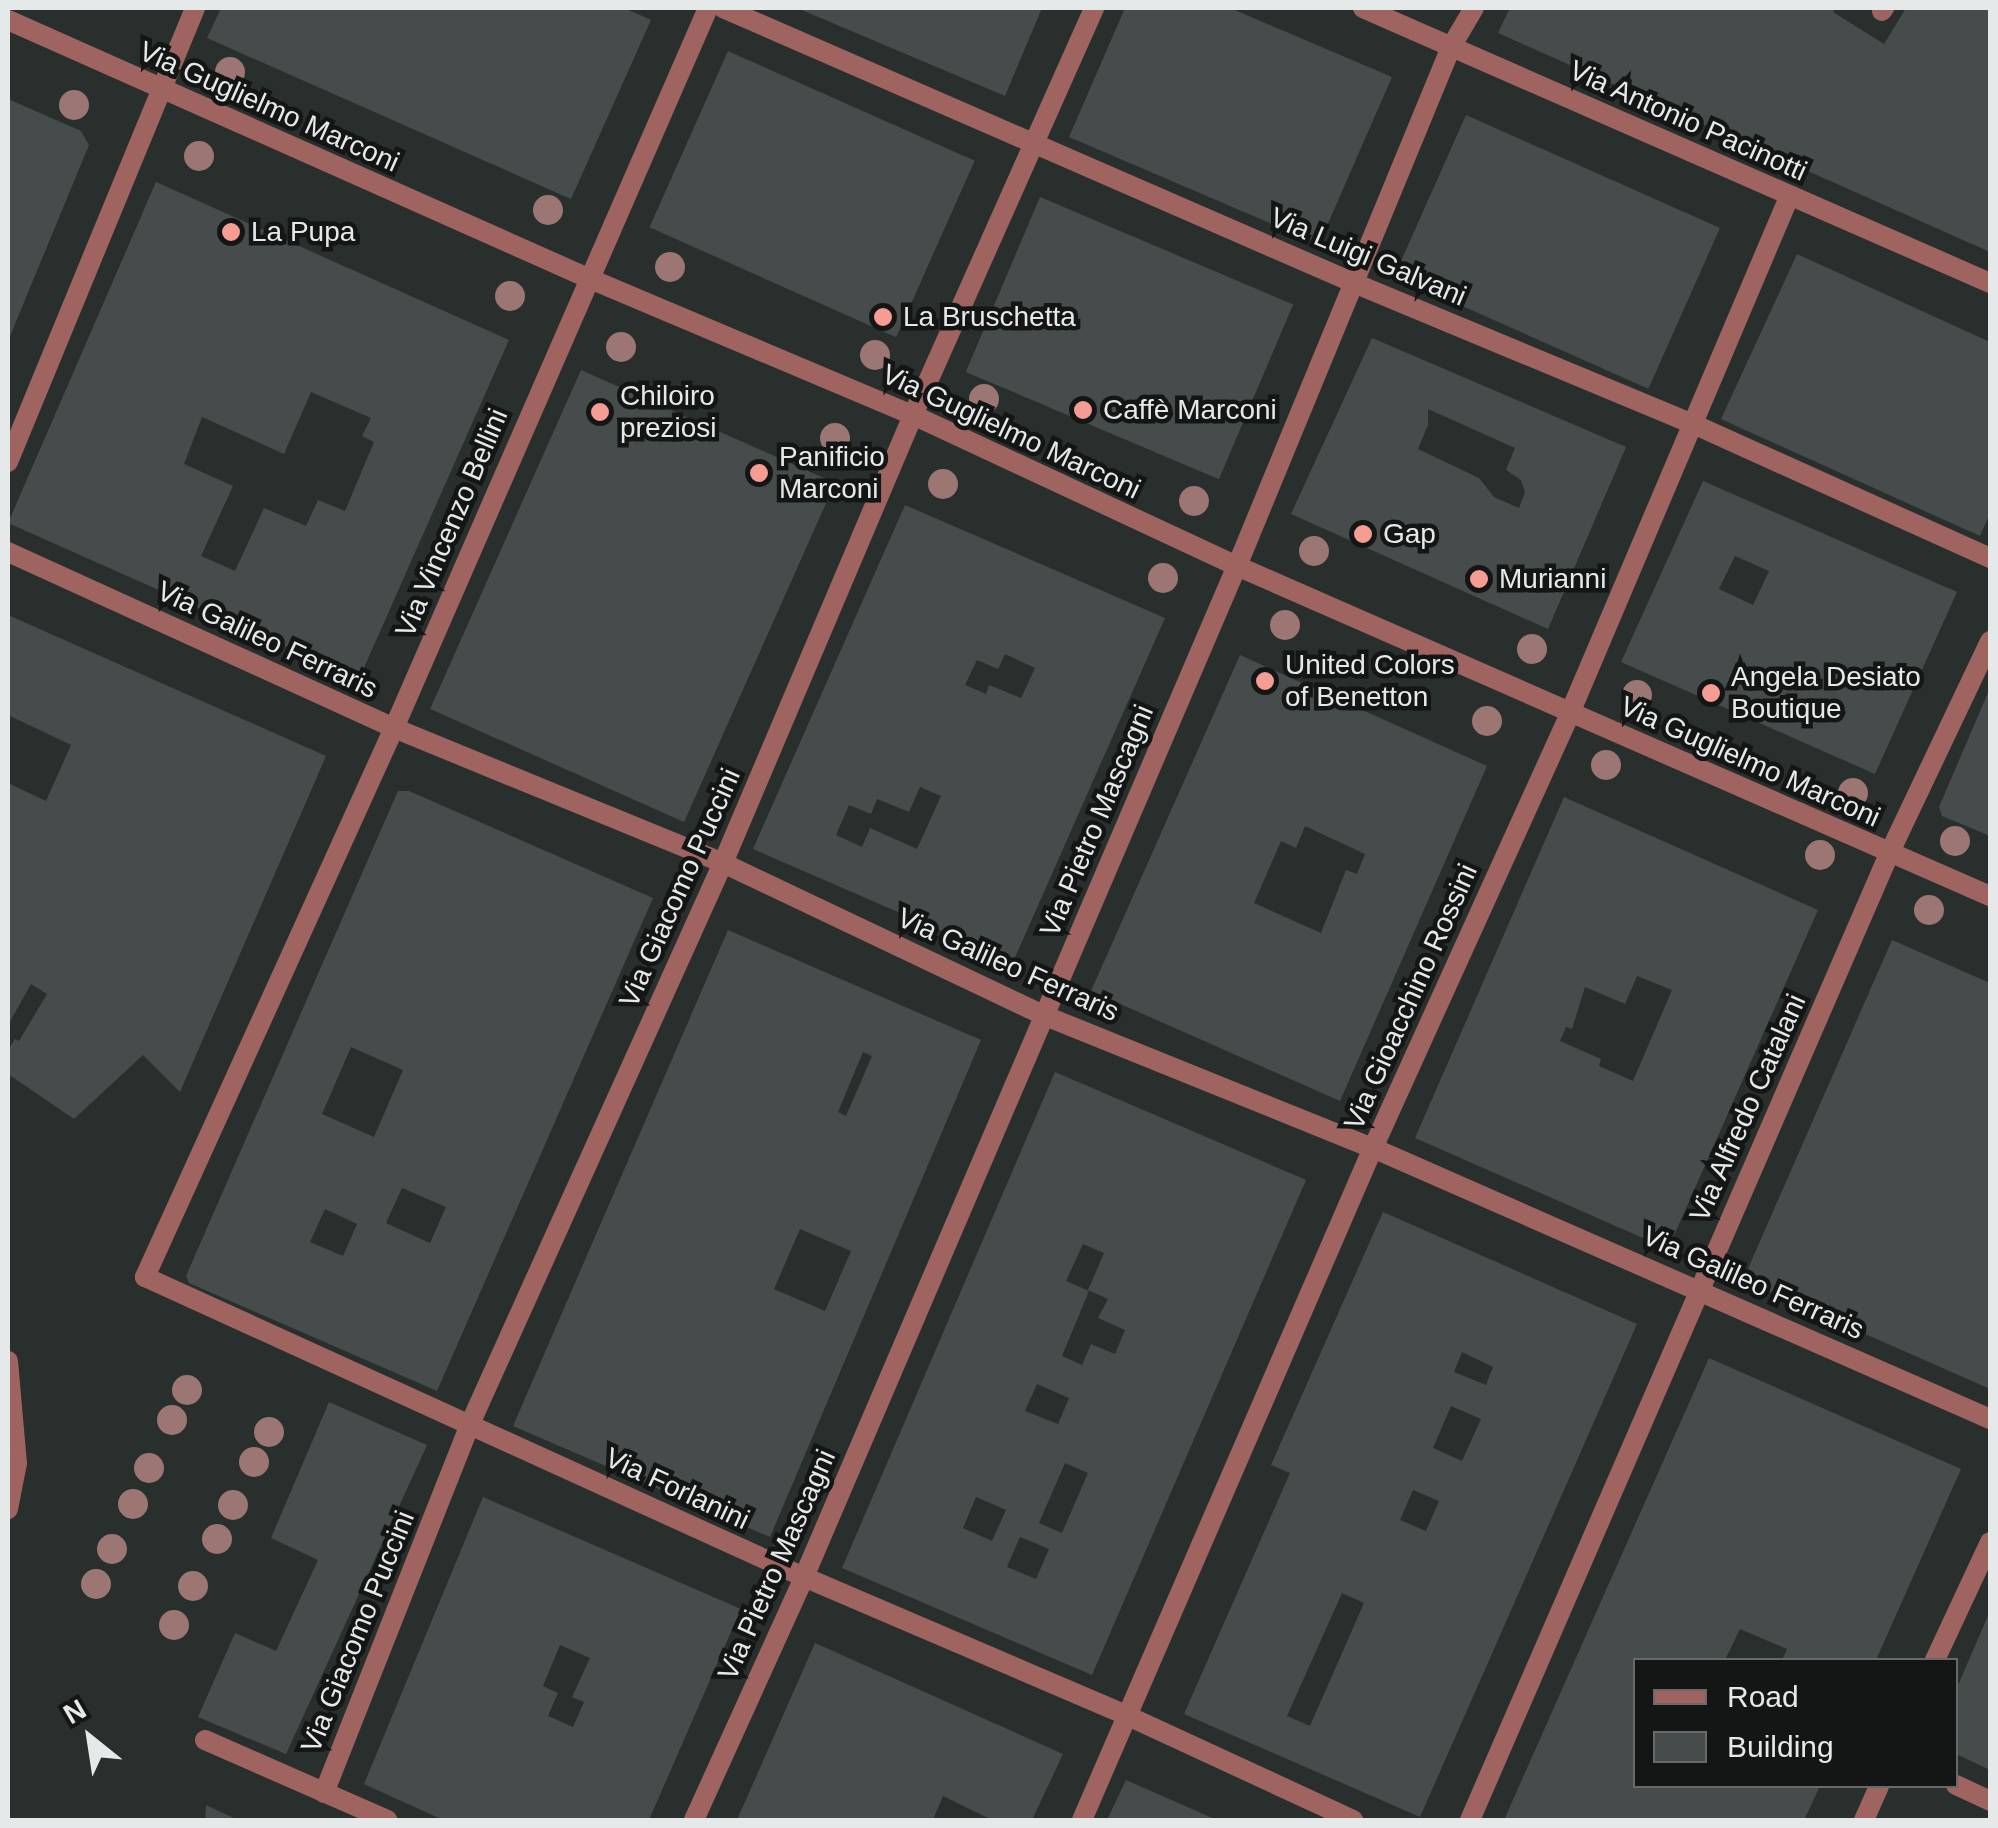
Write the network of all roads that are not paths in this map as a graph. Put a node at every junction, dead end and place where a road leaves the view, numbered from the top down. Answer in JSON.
{"nodes":[{"id":1,"x":195,"y":8,"type":"edge"},
{"id":2,"x":708,"y":8,"type":"edge"},
{"id":3,"x":723,"y":8,"type":"edge"},
{"id":4,"x":1094,"y":8,"type":"edge"},
{"id":5,"x":1364,"y":8,"type":"edge"},
{"id":6,"x":1474,"y":8,"type":"edge"},
{"id":7,"x":8,"y":20,"type":"edge"},
{"id":8,"x":1452,"y":47,"type":"junction"},
{"id":9,"x":159,"y":90,"type":"junction"},
{"id":10,"x":1038,"y":141,"type":"junction"},
{"id":11,"x":1790,"y":197,"type":"junction"},
{"id":12,"x":588,"y":278,"type":"junction"},
{"id":13,"x":1354,"y":283,"type":"junction"},
{"id":14,"x":1990,"y":283,"type":"edge"},
{"id":15,"x":913,"y":414,"type":"junction"},
{"id":16,"x":1691,"y":424,"type":"junction"},
{"id":17,"x":8,"y":462,"type":"edge"},
{"id":18,"x":8,"y":552,"type":"edge"},
{"id":19,"x":1990,"y":558,"type":"edge"},
{"id":20,"x":1237,"y":566,"type":"junction"},
{"id":21,"x":1990,"y":641,"type":"edge"},
{"id":22,"x":1570,"y":713,"type":"junction"},
{"id":23,"x":394,"y":728,"type":"junction"},
{"id":24,"x":1890,"y":854,"type":"junction"},
{"id":25,"x":723,"y":863,"type":"junction"},
{"id":26,"x":1990,"y":896,"type":"edge"},
{"id":27,"x":1043,"y":1016,"type":"junction"},
{"id":28,"x":1373,"y":1148,"type":"junction"},
{"id":29,"x":144,"y":1277,"type":"joint"},
{"id":30,"x":1700,"y":1288,"type":"junction"},
{"id":31,"x":8,"y":1361,"type":"edge"},
{"id":32,"x":1990,"y":1419,"type":"edge"},
{"id":33,"x":470,"y":1424,"type":"junction"},
{"id":34,"x":8,"y":1510,"type":"edge"},
{"id":35,"x":1990,"y":1542,"type":"edge"},
{"id":36,"x":804,"y":1578,"type":"junction"},
{"id":37,"x":1937,"y":1658,"type":"edge"},
{"id":38,"x":1128,"y":1716,"type":"junction"},
{"id":39,"x":206,"y":1740,"type":"dead end"},
{"id":40,"x":1958,"y":1786,"type":"edge"},
{"id":41,"x":1878,"y":1788,"type":"edge"},
{"id":42,"x":324,"y":1793,"type":"junction"},
{"id":43,"x":1990,"y":1801,"type":"edge"},
{"id":44,"x":386,"y":1820,"type":"edge"},
{"id":45,"x":694,"y":1820,"type":"edge"},
{"id":46,"x":1082,"y":1820,"type":"edge"},
{"id":47,"x":1353,"y":1820,"type":"edge"},
{"id":48,"x":1470,"y":1820,"type":"edge"},
{"id":49,"x":1864,"y":1820,"type":"edge"}],
"edges":[{"from":1,"to":9,"type":"street"},
{"from":2,"to":12,"type":"street","name":"Via Vincenzo Bellini"},
{"from":3,"to":10,"type":"street","name":"Via Luigi Galvani"},
{"from":4,"to":10,"type":"street","name":"Via Giacomo Puccini"},
{"from":5,"to":8,"type":"street","name":"Via Antonio Pacinotti"},
{"from":6,"to":8,"type":"street","name":"Via Pietro Mascagni"},
{"from":7,"to":9,"type":"street","name":"Via Guglielmo Marconi"},
{"from":8,"to":11,"type":"street","name":"Via Antonio Pacinotti"},
{"from":8,"to":13,"type":"street","name":"Via Pietro Mascagni"},
{"from":9,"to":12,"type":"street","name":"Via Guglielmo Marconi"},
{"from":9,"to":17,"type":"street"},
{"from":10,"to":13,"type":"street","name":"Via Luigi Galvani"},
{"from":10,"to":15,"type":"street","name":"Via Giacomo Puccini"},
{"from":11,"to":14,"type":"street","name":"Via Antonio Pacinotti"},
{"from":11,"to":16,"type":"street","name":"Via Gioacchino Rossini"},
{"from":12,"to":15,"type":"street","name":"Via Guglielmo Marconi"},
{"from":12,"to":23,"type":"street","name":"Via Vincenzo Bellini"},
{"from":13,"to":16,"type":"street","name":"Via Luigi Galvani"},
{"from":13,"to":20,"type":"street","name":"Via Pietro Mascagni"},
{"from":15,"to":20,"type":"street","name":"Via Guglielmo Marconi"},
{"from":15,"to":25,"type":"street","name":"Via Giacomo Puccini"},
{"from":16,"to":19,"type":"street","name":"Via Luigi Galvani"},
{"from":16,"to":22,"type":"street","name":"Via Gioacchino Rossini"},
{"from":18,"to":23,"type":"street","name":"Via Galileo Ferraris"},
{"from":20,"to":22,"type":"street","name":"Via Guglielmo Marconi"},
{"from":20,"to":27,"type":"street","name":"Via Pietro Mascagni"},
{"from":21,"to":24,"type":"street","name":"Via Alfredo Catalani"},
{"from":22,"to":24,"type":"street","name":"Via Guglielmo Marconi"},
{"from":22,"to":28,"type":"street","name":"Via Gioacchino Rossini"},
{"from":23,"to":25,"type":"street","name":"Via Galileo Ferraris"},
{"from":23,"to":29,"type":"street","name":"Via Vincenzo Bellini"},
{"from":24,"to":26,"type":"street","name":"Via Guglielmo Marconi"},
{"from":24,"to":30,"type":"street","name":"Via Alfredo Catalani"},
{"from":25,"to":27,"type":"street","name":"Via Galileo Ferraris"},
{"from":25,"to":33,"type":"street","name":"Via Giacomo Puccini"},
{"from":27,"to":28,"type":"street","name":"Via Galileo Ferraris"},
{"from":27,"to":36,"type":"street","name":"Via Pietro Mascagni"},
{"from":28,"to":30,"type":"street","name":"Via Galileo Ferraris"},
{"from":28,"to":38,"type":"street","name":"Via Gioacchino Rossini"},
{"from":29,"to":33,"type":"street","name":"Via Forlanini"},
{"from":30,"to":32,"type":"street","name":"Via Galileo Ferraris"},
{"from":30,"to":48,"type":"street","name":"Via Alfredo Catalani"},
{"from":31,"to":34,"type":"street"},
{"from":33,"to":36,"type":"street","name":"Via Forlanini"},
{"from":33,"to":42,"type":"street","name":"Via Giacomo Puccini"},
{"from":35,"to":37,"type":"street"},
{"from":36,"to":38,"type":"street","name":"Via Forlanini"},
{"from":36,"to":45,"type":"street","name":"Via Pietro Mascagni"},
{"from":38,"to":46,"type":"street","name":"Via Gioacchino Rossini"},
{"from":38,"to":47,"type":"street","name":"Via Forlanini"},
{"from":39,"to":42,"type":"street"},
{"from":40,"to":43,"type":"street"},
{"from":41,"to":49,"type":"street"},
{"from":42,"to":44,"type":"street"}]}
